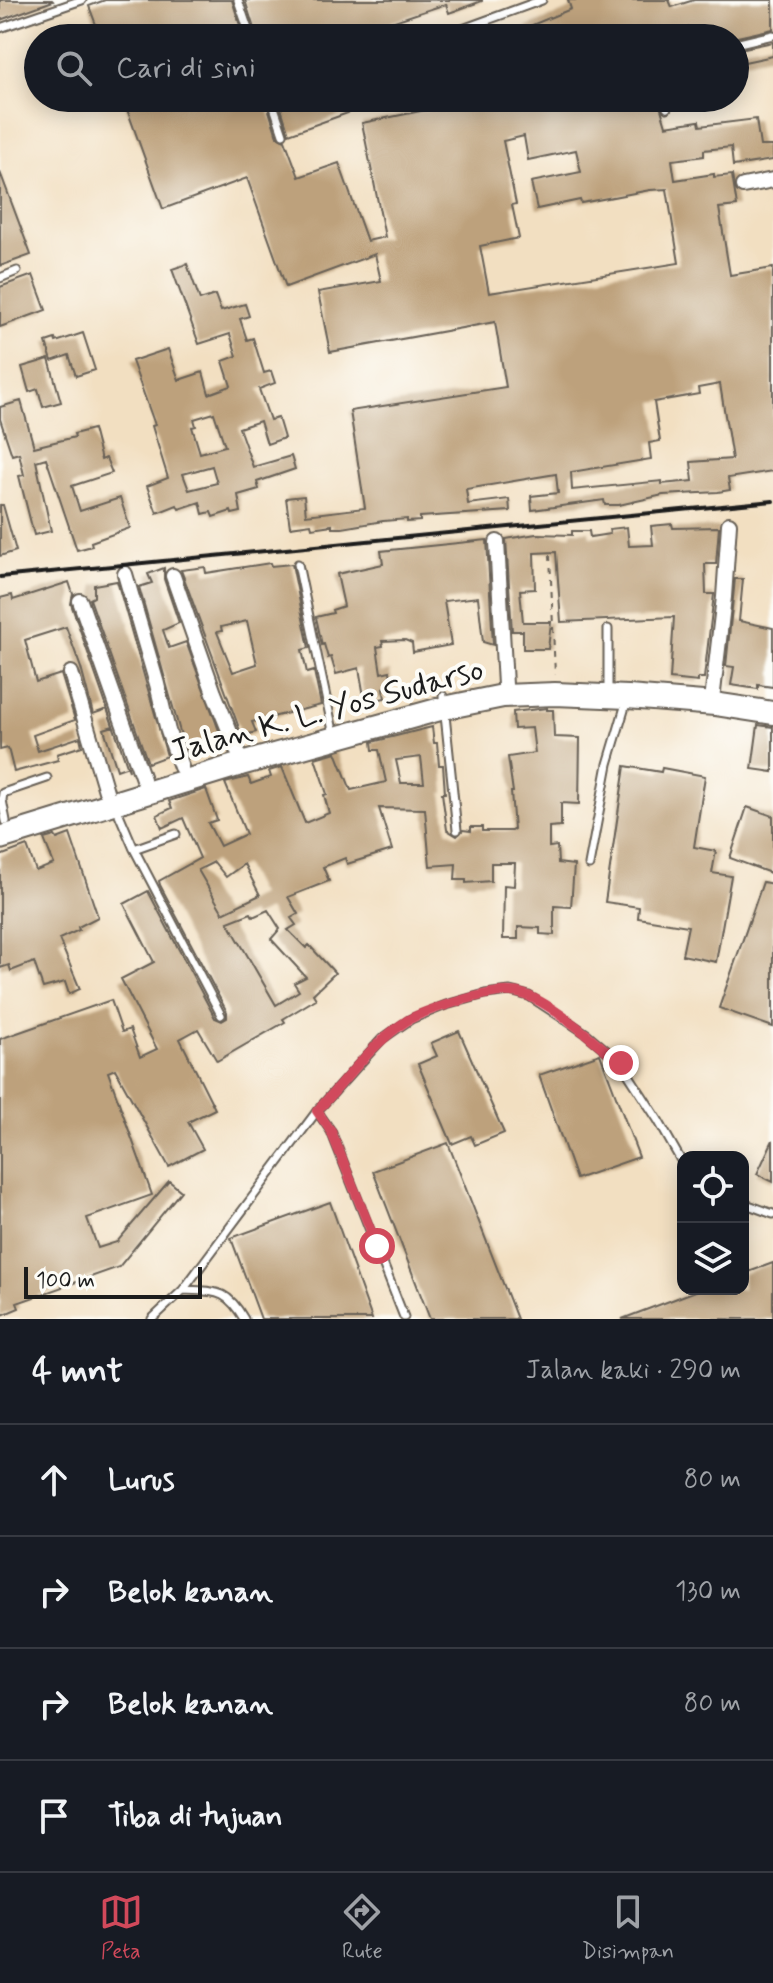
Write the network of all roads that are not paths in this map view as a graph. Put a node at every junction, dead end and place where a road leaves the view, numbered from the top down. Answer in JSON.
{"nodes":[{"id":1,"x":82,"y":0,"type":"edge"},
{"id":2,"x":238,"y":0,"type":"edge"},
{"id":3,"x":542,"y":0,"type":"edge"},
{"id":4,"x":246,"y":24,"type":"edge"},
{"id":5,"x":476,"y":24,"type":"edge"},
{"id":6,"x":0,"y":28,"type":"edge"},
{"id":7,"x":773,"y":35,"type":"edge"},
{"id":8,"x":749,"y":41,"type":"edge"},
{"id":9,"x":276,"y":112,"type":"edge"},
{"id":10,"x":283,"y":134,"type":"dead end"},
{"id":11,"x":773,"y":180,"type":"edge"},
{"id":12,"x":743,"y":186,"type":"dead end"},
{"id":13,"x":17,"y":271,"type":"dead end"},
{"id":14,"x":0,"y":278,"type":"edge"},
{"id":15,"x":729,"y":524,"type":"dead end"},
{"id":16,"x":497,"y":542,"type":"dead end"},
{"id":17,"x":298,"y":564,"type":"dead end"},
{"id":18,"x":125,"y":574,"type":"dead end"},
{"id":19,"x":173,"y":576,"type":"dead end"},
{"id":20,"x":80,"y":601,"type":"dead end"},
{"id":21,"x":608,"y":629,"type":"dead end"},
{"id":22,"x":71,"y":673,"type":"dead end"},
{"id":23,"x":505,"y":685,"type":"junction"},
{"id":24,"x":618,"y":692,"type":"junction"},
{"id":25,"x":713,"y":692,"type":"junction"},
{"id":26,"x":443,"y":702,"type":"junction"},
{"id":27,"x":773,"y":702,"type":"edge"},
{"id":28,"x":773,"y":713,"type":"edge"},
{"id":29,"x":332,"y":726,"type":"junction"},
{"id":30,"x":238,"y":752,"type":"junction"},
{"id":31,"x":181,"y":767,"type":"junction"},
{"id":32,"x":47,"y":778,"type":"dead end"},
{"id":33,"x":143,"y":779,"type":"junction"},
{"id":34,"x":110,"y":797,"type":"junction"},
{"id":35,"x":2,"y":827,"type":"edge"},
{"id":36,"x":457,"y":830,"type":"dead end"},
{"id":37,"x":176,"y":834,"type":"dead end"},
{"id":38,"x":134,"y":849,"type":"junction"},
{"id":39,"x":589,"y":865,"type":"dead end"},
{"id":40,"x":221,"y":1015,"type":"dead end"},
{"id":41,"x":317,"y":1111,"type":"junction"},
{"id":42,"x":677,"y":1153,"type":"edge"},
{"id":43,"x":749,"y":1205,"type":"edge"},
{"id":44,"x":773,"y":1214,"type":"edge"},
{"id":45,"x":183,"y":1290,"type":"junction"},
{"id":46,"x":404,"y":1317,"type":"dead end"},
{"id":47,"x":152,"y":1319,"type":"edge"},
{"id":48,"x":244,"y":1319,"type":"edge"}],
"edges":[{"from":1,"to":6,"type":"lane"},
{"from":2,"to":4,"type":"lane"},
{"from":3,"to":5,"type":"lane"},
{"from":7,"to":8,"type":"lane"},
{"from":9,"to":10,"type":"lane"},
{"from":11,"to":12,"type":"street"},
{"from":13,"to":14,"type":"lane"},
{"from":15,"to":25,"type":"street"},
{"from":16,"to":23,"type":"street"},
{"from":17,"to":29,"type":"lane"},
{"from":18,"to":31,"type":"street"},
{"from":19,"to":30,"type":"street"},
{"from":20,"to":33,"type":"street"},
{"from":21,"to":24,"type":"lane"},
{"from":22,"to":34,"type":"street"},
{"from":23,"to":24,"type":"highway","name":"Jalan K. L. Yos Sudarso"},
{"from":23,"to":26,"type":"highway","name":"Jalan K. L. Yos Sudarso"},
{"from":24,"to":25,"type":"highway","name":"Jalan K. L. Yos Sudarso"},
{"from":24,"to":26,"type":"highway","name":"Jalan K. L. Yos Sudarso"},
{"from":24,"to":28,"type":"highway","name":"Jalan K. L. Yos Sudarso"},
{"from":24,"to":39,"type":"lane"},
{"from":25,"to":27,"type":"highway","name":"Jalan K. L. Yos Sudarso"},
{"from":26,"to":29,"type":"highway","name":"Jalan K. L. Yos Sudarso"},
{"from":26,"to":34,"type":"highway","name":"Jalan K. L. Yos Sudarso"},
{"from":26,"to":36,"type":"lane"},
{"from":29,"to":30,"type":"highway","name":"Jalan K. L. Yos Sudarso"},
{"from":30,"to":31,"type":"highway","name":"Jalan K. L. Yos Sudarso"},
{"from":31,"to":33,"type":"highway","name":"Jalan K. L. Yos Sudarso"},
{"from":32,"to":35,"type":"lane"},
{"from":33,"to":34,"type":"highway","name":"Jalan K. L. Yos Sudarso"},
{"from":34,"to":35,"type":"highway","name":"Jalan K. L. Yos Sudarso"},
{"from":34,"to":38,"type":"lane"},
{"from":37,"to":38,"type":"lane"},
{"from":38,"to":40,"type":"lane"},
{"from":41,"to":42,"type":"lane"},
{"from":41,"to":45,"type":"lane"},
{"from":41,"to":46,"type":"lane"},
{"from":43,"to":44,"type":"lane"},
{"from":45,"to":47,"type":"lane"},
{"from":45,"to":48,"type":"lane"}]}
